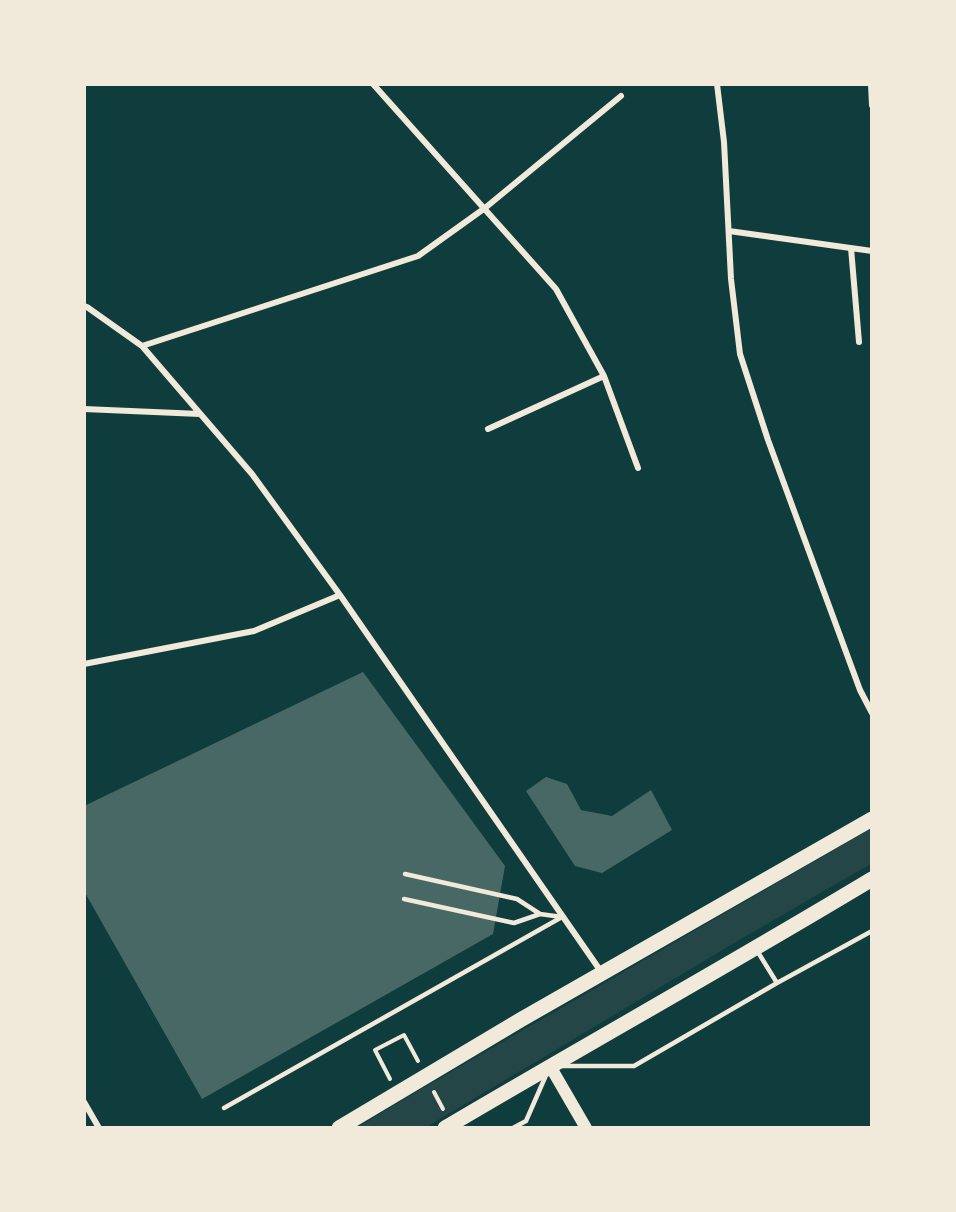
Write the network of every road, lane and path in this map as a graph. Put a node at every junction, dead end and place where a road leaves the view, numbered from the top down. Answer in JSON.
{"nodes":[{"id":1,"x":374,"y":84,"type":"edge"},
{"id":2,"x":717,"y":84,"type":"edge"},
{"id":3,"x":871,"y":84,"type":"edge"},
{"id":4,"x":621,"y":96,"type":"dead end"},
{"id":5,"x":872,"y":105,"type":"edge"},
{"id":6,"x":485,"y":208,"type":"junction"},
{"id":7,"x":729,"y":231,"type":"junction"},
{"id":8,"x":851,"y":248,"type":"junction"},
{"id":9,"x":872,"y":251,"type":"edge"},
{"id":10,"x":84,"y":306,"type":"edge"},
{"id":11,"x":859,"y":342,"type":"dead end"},
{"id":12,"x":142,"y":346,"type":"junction"},
{"id":13,"x":604,"y":376,"type":"junction"},
{"id":14,"x":84,"y":409,"type":"edge"},
{"id":15,"x":201,"y":414,"type":"junction"},
{"id":16,"x":488,"y":429,"type":"dead end"},
{"id":17,"x":638,"y":468,"type":"dead end"},
{"id":18,"x":340,"y":595,"type":"junction"},
{"id":19,"x":84,"y":664,"type":"edge"},
{"id":20,"x":872,"y":713,"type":"edge"},
{"id":21,"x":872,"y":819,"type":"edge"},
{"id":22,"x":405,"y":874,"type":"dead end"},
{"id":23,"x":872,"y":879,"type":"edge"},
{"id":24,"x":404,"y":900,"type":"dead end"},
{"id":25,"x":540,"y":914,"type":"junction"},
{"id":26,"x":562,"y":917,"type":"junction"},
{"id":27,"x":872,"y":931,"type":"edge"},
{"id":28,"x":756,"y":948,"type":"junction"},
{"id":29,"x":602,"y":974,"type":"junction"},
{"id":30,"x":777,"y":983,"type":"junction"},
{"id":31,"x":404,"y":1035,"type":"dead end"},
{"id":32,"x":550,"y":1065,"type":"junction"},
{"id":33,"x":397,"y":1094,"type":"junction"},
{"id":34,"x":84,"y":1102,"type":"edge"},
{"id":35,"x":224,"y":1108,"type":"dead end"},
{"id":36,"x":99,"y":1128,"type":"edge"},
{"id":37,"x":339,"y":1128,"type":"edge"},
{"id":38,"x":445,"y":1128,"type":"edge"},
{"id":39,"x":513,"y":1128,"type":"edge"},
{"id":40,"x":586,"y":1128,"type":"edge"}],
"edges":[{"from":1,"to":6,"type":"street"},
{"from":2,"to":7,"type":"street"},
{"from":3,"to":5,"type":"street"},
{"from":4,"to":6,"type":"street"},
{"from":6,"to":12,"type":"street"},
{"from":6,"to":13,"type":"street"},
{"from":7,"to":8,"type":"street"},
{"from":7,"to":20,"type":"street"},
{"from":8,"to":9,"type":"street"},
{"from":8,"to":11,"type":"street"},
{"from":10,"to":12,"type":"street"},
{"from":12,"to":15,"type":"street"},
{"from":13,"to":16,"type":"street"},
{"from":13,"to":17,"type":"street"},
{"from":14,"to":15,"type":"street"},
{"from":15,"to":18,"type":"street"},
{"from":18,"to":19,"type":"street"},
{"from":18,"to":26,"type":"street"},
{"from":21,"to":29,"type":"main road"},
{"from":22,"to":25,"type":"lane"},
{"from":23,"to":28,"type":"main road"},
{"from":24,"to":25,"type":"lane"},
{"from":25,"to":26,"type":"lane"},
{"from":26,"to":29,"type":"street"},
{"from":26,"to":35,"type":"lane"},
{"from":27,"to":30,"type":"lane"},
{"from":28,"to":30,"type":"lane"},
{"from":28,"to":32,"type":"main road"},
{"from":29,"to":33,"type":"main road"},
{"from":30,"to":32,"type":"lane"},
{"from":31,"to":33,"type":"path"},
{"from":32,"to":38,"type":"main road"},
{"from":32,"to":39,"type":"lane"},
{"from":32,"to":40,"type":"main road"},
{"from":33,"to":37,"type":"main road"},
{"from":34,"to":36,"type":"street"}]}
